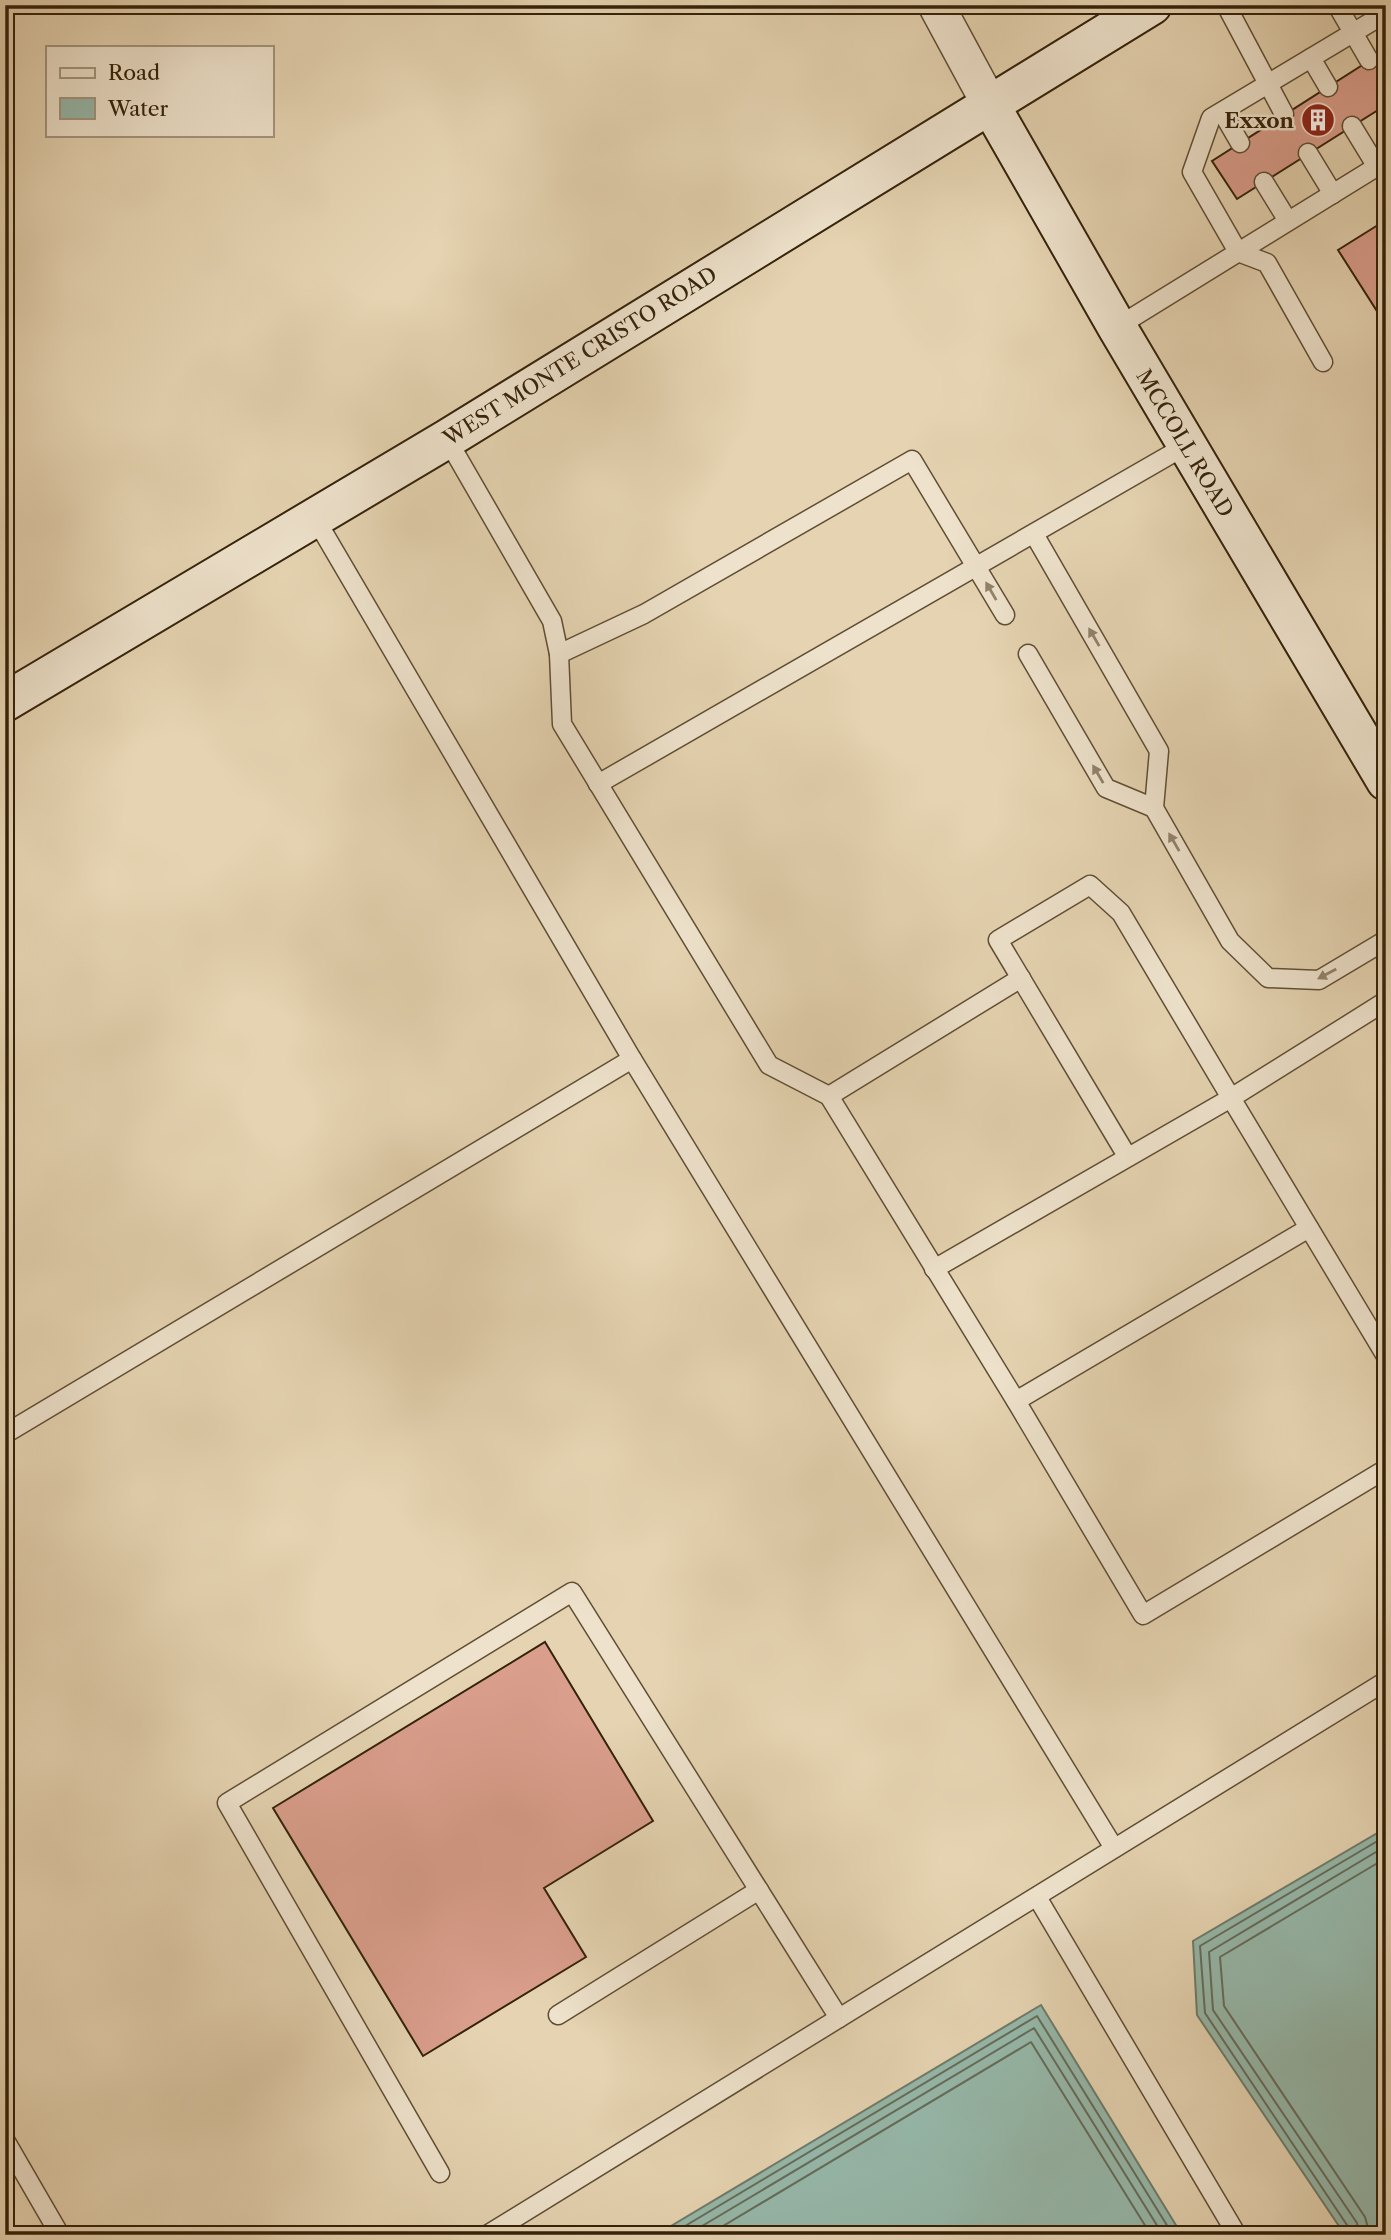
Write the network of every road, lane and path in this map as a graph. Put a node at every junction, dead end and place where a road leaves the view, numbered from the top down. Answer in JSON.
{"nodes":[{"id":1,"x":936,"y":5,"type":"edge"},
{"id":2,"x":1152,"y":5,"type":"edge"},
{"id":3,"x":1226,"y":5,"type":"edge"},
{"id":4,"x":1337,"y":5,"type":"edge"},
{"id":5,"x":1386,"y":13,"type":"edge"},
{"id":6,"x":1353,"y":33,"type":"junction"},
{"id":7,"x":1311,"y":58,"type":"junction"},
{"id":8,"x":1369,"y":60,"type":"dead end"},
{"id":9,"x":1266,"y":85,"type":"junction"},
{"id":10,"x":1328,"y":87,"type":"dead end"},
{"id":11,"x":989,"y":103,"type":"junction"},
{"id":12,"x":1222,"y":112,"type":"junction"},
{"id":13,"x":1284,"y":114,"type":"dead end"},
{"id":14,"x":1352,"y":126,"type":"dead end"},
{"id":15,"x":1240,"y":143,"type":"dead end"},
{"id":16,"x":1308,"y":153,"type":"dead end"},
{"id":17,"x":1381,"y":164,"type":"edge"},
{"id":18,"x":1264,"y":182,"type":"dead end"},
{"id":19,"x":1333,"y":194,"type":"junction"},
{"id":20,"x":1288,"y":221,"type":"junction"},
{"id":21,"x":1238,"y":252,"type":"junction"},
{"id":22,"x":1117,"y":327,"type":"junction"},
{"id":23,"x":1323,"y":362,"type":"dead end"},
{"id":24,"x":447,"y":439,"type":"junction"},
{"id":25,"x":1186,"y":445,"type":"junction"},
{"id":26,"x":315,"y":518,"type":"junction"},
{"id":27,"x":1034,"y":534,"type":"junction"},
{"id":28,"x":977,"y":568,"type":"junction"},
{"id":29,"x":1005,"y":615,"type":"dead end"},
{"id":30,"x":559,"y":654,"type":"junction"},
{"id":31,"x":1028,"y":654,"type":"dead end"},
{"id":32,"x":5,"y":702,"type":"edge"},
{"id":33,"x":1386,"y":781,"type":"edge"},
{"id":34,"x":598,"y":784,"type":"junction"},
{"id":35,"x":1154,"y":808,"type":"junction"},
{"id":36,"x":1386,"y":940,"type":"edge"},
{"id":37,"x":1021,"y":978,"type":"junction"},
{"id":38,"x":1386,"y":1001,"type":"edge"},
{"id":39,"x":632,"y":1059,"type":"junction"},
{"id":40,"x":829,"y":1096,"type":"junction"},
{"id":41,"x":1231,"y":1098,"type":"junction"},
{"id":42,"x":1127,"y":1156,"type":"junction"},
{"id":43,"x":1309,"y":1228,"type":"junction"},
{"id":44,"x":934,"y":1269,"type":"junction"},
{"id":45,"x":1386,"y":1356,"type":"edge"},
{"id":46,"x":1016,"y":1401,"type":"junction"},
{"id":47,"x":5,"y":1434,"type":"edge"},
{"id":48,"x":1386,"y":1469,"type":"edge"},
{"id":49,"x":1386,"y":1681,"type":"edge"},
{"id":50,"x":1114,"y":1848,"type":"junction"},
{"id":51,"x":759,"y":1890,"type":"junction"},
{"id":52,"x":1037,"y":1897,"type":"junction"},
{"id":53,"x":558,"y":2015,"type":"dead end"},
{"id":54,"x":839,"y":2018,"type":"junction"},
{"id":55,"x":5,"y":2140,"type":"edge"},
{"id":56,"x":440,"y":2174,"type":"dead end"},
{"id":57,"x":60,"y":2235,"type":"edge"},
{"id":58,"x":487,"y":2235,"type":"edge"},
{"id":59,"x":1237,"y":2235,"type":"edge"}],
"edges":[{"from":1,"to":11,"type":"street"},
{"from":2,"to":11,"type":"main road","name":"WEST MONTE CRISTO ROAD"},
{"from":3,"to":9,"type":"lane"},
{"from":4,"to":6,"type":"lane"},
{"from":5,"to":6,"type":"lane"},
{"from":6,"to":7,"type":"lane"},
{"from":6,"to":8,"type":"lane"},
{"from":7,"to":9,"type":"lane"},
{"from":7,"to":10,"type":"lane"},
{"from":9,"to":12,"type":"lane"},
{"from":9,"to":13,"type":"lane"},
{"from":11,"to":22,"type":"main road","name":"MCCOLL ROAD"},
{"from":11,"to":24,"type":"main road","name":"WEST MONTE CRISTO ROAD"},
{"from":12,"to":15,"type":"lane"},
{"from":12,"to":21,"type":"lane"},
{"from":14,"to":17,"type":"lane"},
{"from":16,"to":19,"type":"lane"},
{"from":17,"to":19,"type":"lane"},
{"from":18,"to":20,"type":"lane"},
{"from":19,"to":20,"type":"lane"},
{"from":20,"to":21,"type":"lane"},
{"from":21,"to":22,"type":"lane"},
{"from":21,"to":23,"type":"lane"},
{"from":22,"to":25,"type":"main road","name":"MCCOLL ROAD"},
{"from":24,"to":26,"type":"main road","name":"WEST MONTE CRISTO ROAD"},
{"from":24,"to":30,"type":"lane"},
{"from":25,"to":27,"type":"lane"},
{"from":25,"to":33,"type":"main road","name":"MCCOLL ROAD"},
{"from":26,"to":32,"type":"main road","name":"WEST MONTE CRISTO ROAD"},
{"from":26,"to":39,"type":"lane"},
{"from":27,"to":28,"type":"lane"},
{"from":35,"to":27,"type":"lane","one_way":true},
{"from":29,"to":28,"type":"lane","one_way":true},
{"from":28,"to":30,"type":"lane"},
{"from":28,"to":34,"type":"lane"},
{"from":30,"to":34,"type":"lane"},
{"from":35,"to":31,"type":"lane","one_way":true},
{"from":34,"to":40,"type":"lane"},
{"from":36,"to":35,"type":"lane","one_way":true},
{"from":37,"to":40,"type":"lane"},
{"from":37,"to":41,"type":"lane"},
{"from":37,"to":42,"type":"lane"},
{"from":38,"to":41,"type":"lane"},
{"from":39,"to":47,"type":"lane"},
{"from":39,"to":50,"type":"lane"},
{"from":40,"to":44,"type":"lane"},
{"from":41,"to":42,"type":"lane"},
{"from":41,"to":43,"type":"lane"},
{"from":42,"to":44,"type":"lane"},
{"from":43,"to":45,"type":"lane"},
{"from":43,"to":46,"type":"lane"},
{"from":44,"to":46,"type":"lane"},
{"from":46,"to":48,"type":"lane"},
{"from":49,"to":50,"type":"lane"},
{"from":50,"to":52,"type":"lane"},
{"from":51,"to":53,"type":"lane"},
{"from":51,"to":54,"type":"lane"},
{"from":51,"to":56,"type":"lane"},
{"from":52,"to":54,"type":"lane"},
{"from":52,"to":59,"type":"lane"},
{"from":54,"to":58,"type":"lane"},
{"from":55,"to":57,"type":"lane"}]}
